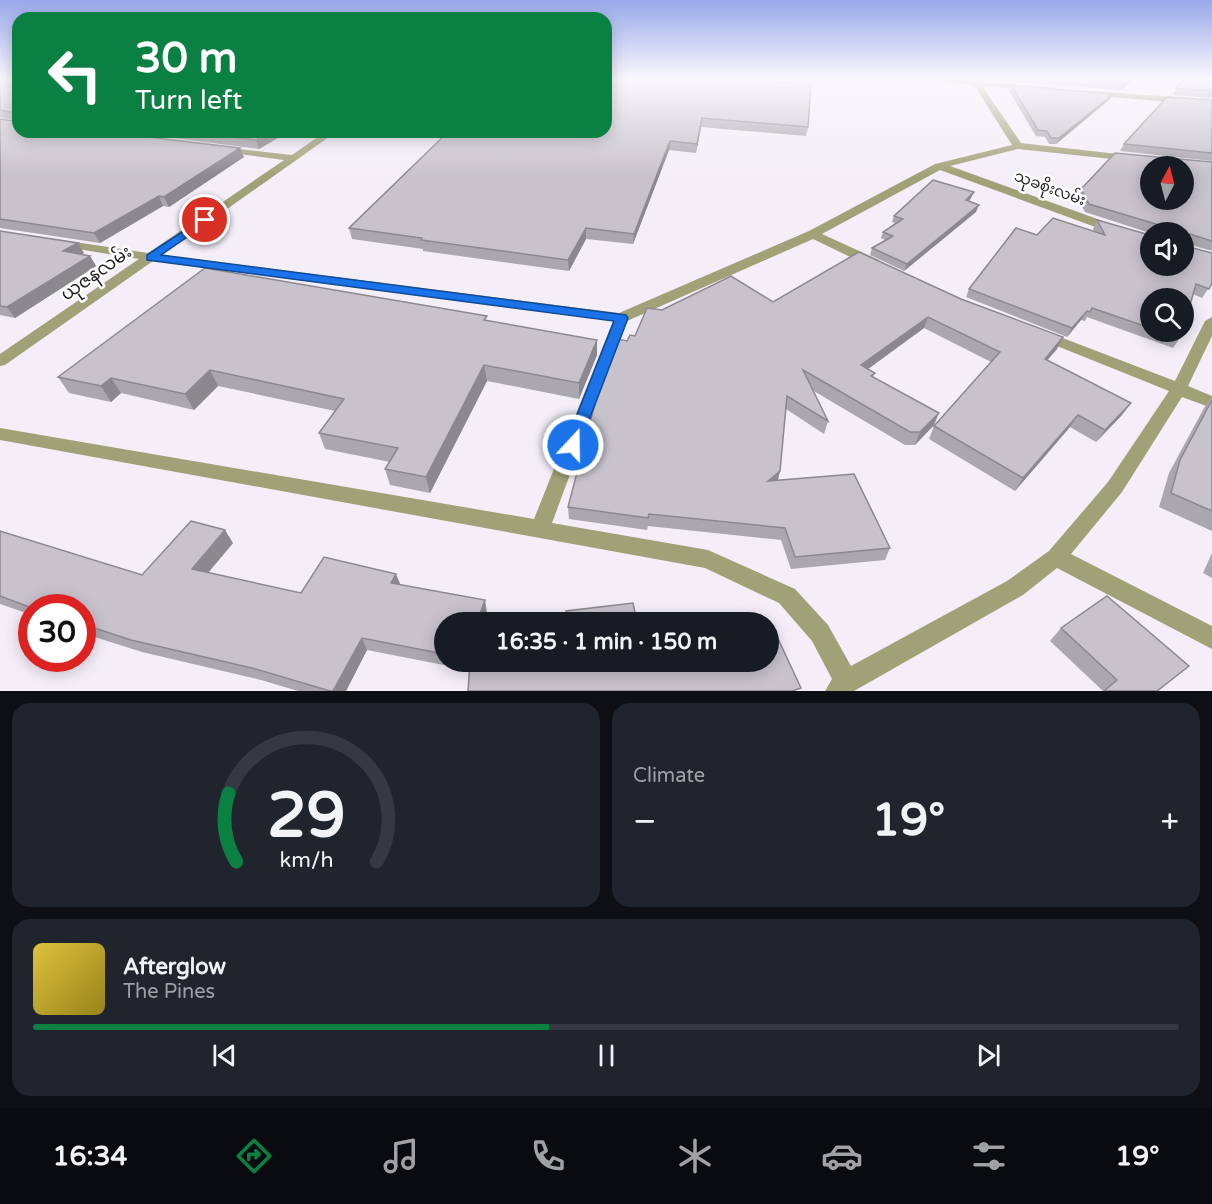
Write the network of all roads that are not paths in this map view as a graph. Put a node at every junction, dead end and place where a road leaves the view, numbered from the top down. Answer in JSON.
{"nodes":[{"id":1,"x":995,"y":111,"type":"edge"},
{"id":2,"x":323,"y":138,"type":"edge"},
{"id":3,"x":1018,"y":146,"type":"junction"},
{"id":4,"x":213,"y":148,"type":"edge"},
{"id":5,"x":295,"y":158,"type":"junction"},
{"id":6,"x":1140,"y":159,"type":"edge"},
{"id":7,"x":939,"y":166,"type":"junction"},
{"id":8,"x":813,"y":234,"type":"junction"},
{"id":9,"x":1140,"y":236,"type":"edge"},
{"id":10,"x":46,"y":240,"type":"edge"},
{"id":11,"x":151,"y":257,"type":"junction"},
{"id":12,"x":888,"y":270,"type":"edge"},
{"id":13,"x":621,"y":318,"type":"junction"},
{"id":14,"x":1212,"y":321,"type":"edge"},
{"id":15,"x":1028,"y":330,"type":"edge"},
{"id":16,"x":0,"y":361,"type":"edge"},
{"id":17,"x":1179,"y":389,"type":"junction"},
{"id":18,"x":1212,"y":402,"type":"edge"},
{"id":19,"x":0,"y":434,"type":"edge"},
{"id":20,"x":540,"y":529,"type":"junction"},
{"id":21,"x":1056,"y":557,"type":"junction"},
{"id":22,"x":1212,"y":638,"type":"edge"},
{"id":23,"x":841,"y":686,"type":"edge"}],
"edges":[{"from":1,"to":3,"type":"street"},
{"from":2,"to":5,"type":"street","name":"ယုဇနလမ်း"},
{"from":3,"to":6,"type":"street"},
{"from":3,"to":7,"type":"street"},
{"from":4,"to":5,"type":"street"},
{"from":5,"to":11,"type":"street","name":"ယုဇနလမ်း"},
{"from":7,"to":8,"type":"street"},
{"from":7,"to":9,"type":"street","name":"သုခစိုးလမ်း"},
{"from":8,"to":12,"type":"street"},
{"from":8,"to":13,"type":"street"},
{"from":10,"to":11,"type":"street"},
{"from":11,"to":13,"type":"street"},
{"from":11,"to":16,"type":"street","name":"ယုဇနလမ်း"},
{"from":13,"to":20,"type":"street"},
{"from":14,"to":17,"type":"street"},
{"from":15,"to":17,"type":"street"},
{"from":17,"to":18,"type":"street"},
{"from":17,"to":21,"type":"street"},
{"from":19,"to":20,"type":"street"},
{"from":20,"to":23,"type":"street"},
{"from":21,"to":22,"type":"street"},
{"from":21,"to":23,"type":"street"}]}
